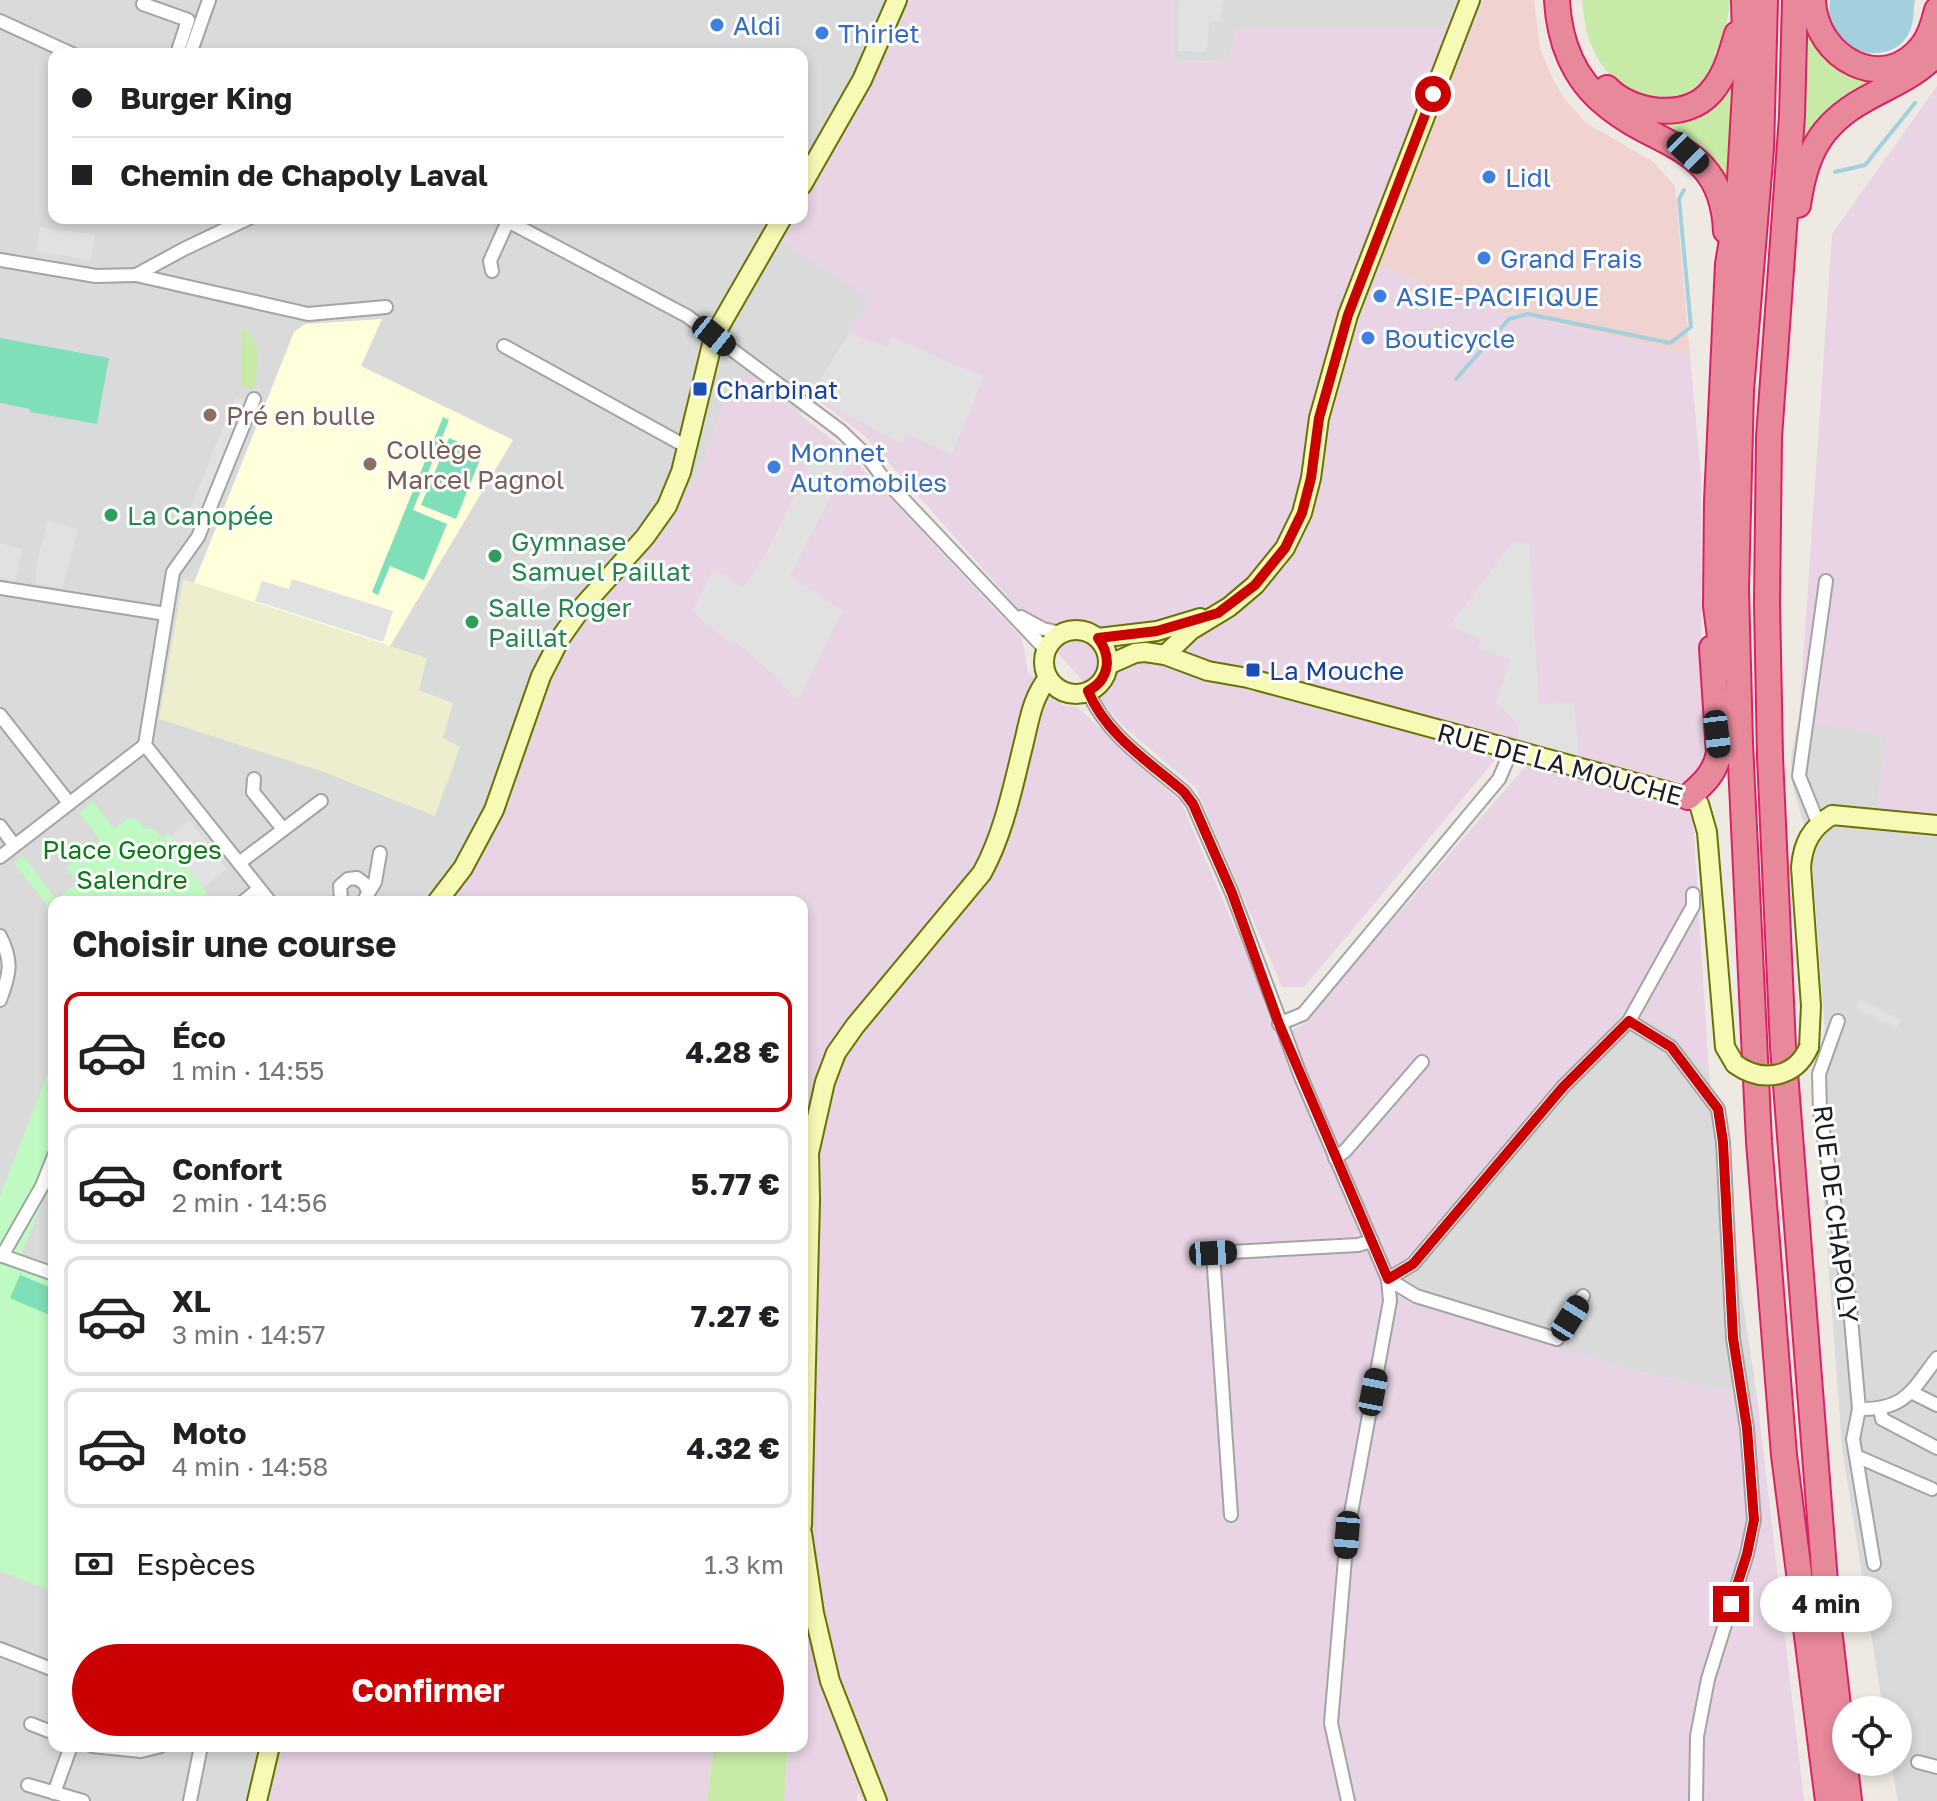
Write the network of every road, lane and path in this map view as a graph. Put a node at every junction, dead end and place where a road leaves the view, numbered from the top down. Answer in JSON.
{"nodes":[{"id":1,"x":209,"y":0,"type":"edge"},
{"id":2,"x":897,"y":0,"type":"edge"},
{"id":3,"x":1470,"y":0,"type":"edge"},
{"id":4,"x":1557,"y":0,"type":"edge"},
{"id":5,"x":1570,"y":0,"type":"edge"},
{"id":6,"x":1795,"y":0,"type":"edge"},
{"id":7,"x":1813,"y":0,"type":"edge"},
{"id":8,"x":1751,"y":3,"type":"edge"},
{"id":9,"x":143,"y":4,"type":"dead end"},
{"id":10,"x":1937,"y":10,"type":"edge"},
{"id":11,"x":0,"y":21,"type":"edge"},
{"id":12,"x":59,"y":48,"type":"edge"},
{"id":13,"x":179,"y":48,"type":"edge"},
{"id":14,"x":192,"y":48,"type":"edge"},
{"id":15,"x":1937,"y":53,"type":"edge"},
{"id":16,"x":808,"y":174,"type":"edge"},
{"id":17,"x":236,"y":224,"type":"edge"},
{"id":18,"x":504,"y":224,"type":"edge"},
{"id":19,"x":513,"y":224,"type":"edge"},
{"id":20,"x":779,"y":224,"type":"edge"},
{"id":21,"x":0,"y":260,"type":"edge"},
{"id":22,"x":1728,"y":264,"type":"junction"},
{"id":23,"x":492,"y":271,"type":"dead end"},
{"id":24,"x":136,"y":275,"type":"junction"},
{"id":25,"x":1779,"y":281,"type":"junction"},
{"id":26,"x":386,"y":307,"type":"dead end"},
{"id":27,"x":714,"y":336,"type":"junction"},
{"id":28,"x":504,"y":346,"type":"dead end"},
{"id":29,"x":254,"y":399,"type":"dead end"},
{"id":30,"x":687,"y":447,"type":"junction"},
{"id":31,"x":1826,"y":581,"type":"dead end"},
{"id":32,"x":0,"y":588,"type":"edge"},
{"id":33,"x":1002,"y":604,"type":"junction"},
{"id":34,"x":1716,"y":606,"type":"junction"},
{"id":35,"x":1218,"y":613,"type":"junction"},
{"id":36,"x":166,"y":614,"type":"junction"},
{"id":37,"x":1061,"y":633,"type":"junction"},
{"id":38,"x":1141,"y":634,"type":"junction"},
{"id":39,"x":1098,"y":638,"type":"junction"},
{"id":40,"x":1046,"y":650,"type":"junction"},
{"id":41,"x":1168,"y":651,"type":"junction"},
{"id":42,"x":1108,"y":665,"type":"junction"},
{"id":43,"x":1054,"y":684,"type":"junction"},
{"id":44,"x":1088,"y":691,"type":"junction"},
{"id":45,"x":0,"y":715,"type":"edge"},
{"id":46,"x":1740,"y":743,"type":"junction"},
{"id":47,"x":145,"y":745,"type":"junction"},
{"id":48,"x":1511,"y":751,"type":"junction"},
{"id":49,"x":254,"y":779,"type":"dead end"},
{"id":50,"x":1688,"y":797,"type":"junction"},
{"id":51,"x":321,"y":801,"type":"dead end"},
{"id":52,"x":69,"y":803,"type":"junction"},
{"id":53,"x":1818,"y":823,"type":"junction"},
{"id":54,"x":1937,"y":825,"type":"edge"},
{"id":55,"x":0,"y":826,"type":"edge"},
{"id":56,"x":283,"y":829,"type":"junction"},
{"id":57,"x":14,"y":845,"type":"junction"},
{"id":58,"x":380,"y":853,"type":"dead end"},
{"id":59,"x":0,"y":857,"type":"edge"},
{"id":60,"x":239,"y":863,"type":"junction"},
{"id":61,"x":259,"y":889,"type":"junction"},
{"id":62,"x":1693,"y":894,"type":"dead end"},
{"id":63,"x":250,"y":896,"type":"edge"},
{"id":64,"x":265,"y":896,"type":"edge"},
{"id":65,"x":341,"y":896,"type":"edge"},
{"id":66,"x":365,"y":896,"type":"edge"},
{"id":67,"x":366,"y":896,"type":"edge"},
{"id":68,"x":442,"y":896,"type":"edge"},
{"id":69,"x":0,"y":936,"type":"edge"},
{"id":70,"x":0,"y":1000,"type":"edge"},
{"id":71,"x":1629,"y":1021,"type":"junction"},
{"id":72,"x":1838,"y":1021,"type":"dead end"},
{"id":73,"x":1279,"y":1024,"type":"junction"},
{"id":74,"x":1422,"y":1062,"type":"dead end"},
{"id":75,"x":808,"y":1146,"type":"edge"},
{"id":76,"x":1335,"y":1158,"type":"junction"},
{"id":77,"x":48,"y":1171,"type":"edge"},
{"id":78,"x":808,"y":1191,"type":"edge"},
{"id":79,"x":1372,"y":1241,"type":"junction"},
{"id":80,"x":1,"y":1255,"type":"edge"},
{"id":81,"x":48,"y":1272,"type":"edge"},
{"id":82,"x":1388,"y":1279,"type":"junction"},
{"id":83,"x":808,"y":1291,"type":"edge"},
{"id":84,"x":1583,"y":1296,"type":"dead end"},
{"id":85,"x":1937,"y":1358,"type":"edge"},
{"id":86,"x":1911,"y":1392,"type":"junction"},
{"id":87,"x":1937,"y":1405,"type":"edge"},
{"id":88,"x":1859,"y":1409,"type":"junction"},
{"id":89,"x":1880,"y":1409,"type":"junction"},
{"id":90,"x":1937,"y":1448,"type":"edge"},
{"id":91,"x":1856,"y":1456,"type":"junction"},
{"id":92,"x":1932,"y":1489,"type":"dead end"},
{"id":93,"x":1231,"y":1515,"type":"dead end"},
{"id":94,"x":1874,"y":1564,"type":"dead end"},
{"id":95,"x":808,"y":1572,"type":"edge"},
{"id":96,"x":0,"y":1649,"type":"edge"},
{"id":97,"x":48,"y":1668,"type":"edge"},
{"id":98,"x":31,"y":1724,"type":"dead end"},
{"id":99,"x":48,"y":1731,"type":"edge"},
{"id":100,"x":69,"y":1752,"type":"edge"},
{"id":101,"x":200,"y":1752,"type":"edge"},
{"id":102,"x":269,"y":1752,"type":"edge"},
{"id":103,"x":1918,"y":1762,"type":"dead end"},
{"id":104,"x":1937,"y":1767,"type":"edge"},
{"id":105,"x":28,"y":1785,"type":"dead end"},
{"id":106,"x":54,"y":1793,"type":"junction"},
{"id":107,"x":83,"y":1801,"type":"edge"},
{"id":108,"x":190,"y":1801,"type":"edge"},
{"id":109,"x":257,"y":1801,"type":"edge"},
{"id":110,"x":877,"y":1801,"type":"edge"},
{"id":111,"x":1348,"y":1801,"type":"edge"},
{"id":112,"x":1696,"y":1801,"type":"edge"},
{"id":113,"x":1828,"y":1801,"type":"edge"},
{"id":114,"x":1849,"y":1801,"type":"edge"}],
"edges":[{"from":1,"to":14,"type":"street"},
{"from":2,"to":16,"type":"street"},
{"from":3,"to":35,"type":"street"},
{"from":4,"to":22,"type":"highway"},
{"from":5,"to":8,"type":"highway"},
{"from":6,"to":25,"type":"highway"},
{"from":7,"to":10,"type":"highway"},
{"from":8,"to":22,"type":"highway"},
{"from":8,"to":46,"type":"highway"},
{"from":9,"to":13,"type":"street"},
{"from":11,"to":12,"type":"street"},
{"from":15,"to":25,"type":"highway"},
{"from":17,"to":24,"type":"street"},
{"from":18,"to":23,"type":"street"},
{"from":19,"to":27,"type":"street"},
{"from":20,"to":27,"type":"street"},
{"from":21,"to":24,"type":"street"},
{"from":22,"to":34,"type":"highway"},
{"from":24,"to":26,"type":"street"},
{"from":25,"to":114,"type":"highway"},
{"from":27,"to":30,"type":"street"},
{"from":27,"to":33,"type":"street"},
{"from":28,"to":30,"type":"street"},
{"from":29,"to":36,"type":"street"},
{"from":30,"to":68,"type":"street"},
{"from":31,"to":53,"type":"street"},
{"from":32,"to":36,"type":"street"},
{"from":33,"to":37,"type":"street"},
{"from":33,"to":40,"type":"street"},
{"from":34,"to":46,"type":"highway"},
{"from":34,"to":50,"type":"highway"},
{"from":35,"to":38,"type":"street"},
{"from":35,"to":41,"type":"street"},
{"from":36,"to":47,"type":"street"},
{"from":37,"to":39,"type":"street"},
{"from":37,"to":40,"type":"street"},
{"from":38,"to":39,"type":"street"},
{"from":38,"to":41,"type":"street","name":"RUE DE LA MOUCHE"},
{"from":39,"to":42,"type":"street"},
{"from":40,"to":43,"type":"street"},
{"from":41,"to":42,"type":"street","name":"RUE DE LA MOUCHE"},
{"from":41,"to":48,"type":"street","name":"RUE DE LA MOUCHE"},
{"from":42,"to":44,"type":"street"},
{"from":43,"to":44,"type":"street"},
{"from":43,"to":75,"type":"street"},
{"from":44,"to":73,"type":"street"},
{"from":45,"to":52,"type":"street"},
{"from":46,"to":113,"type":"highway"},
{"from":47,"to":52,"type":"street"},
{"from":47,"to":60,"type":"street"},
{"from":48,"to":50,"type":"street","name":"RUE DE LA MOUCHE"},
{"from":48,"to":73,"type":"street"},
{"from":49,"to":56,"type":"street"},
{"from":50,"to":53,"type":"street","name":"RUE DE LA MOUCHE","bridge":true},
{"from":51,"to":56,"type":"street"},
{"from":52,"to":57,"type":"street"},
{"from":53,"to":54,"type":"street"},
{"from":55,"to":57,"type":"street"},
{"from":56,"to":60,"type":"street"},
{"from":57,"to":59,"type":"street"},
{"from":58,"to":67,"type":"street"},
{"from":60,"to":61,"type":"street"},
{"from":61,"to":63,"type":"street"},
{"from":61,"to":64,"type":"street"},
{"from":62,"to":71,"type":"street"},
{"from":65,"to":66,"type":"street"},
{"from":69,"to":70,"type":"street"},
{"from":71,"to":82,"type":"street"},
{"from":71,"to":112,"type":"street"},
{"from":72,"to":88,"type":"street","name":"RUE DE CHAPOLY"},
{"from":73,"to":76,"type":"street"},
{"from":74,"to":76,"type":"street"},
{"from":76,"to":79,"type":"street"},
{"from":77,"to":80,"type":"street"},
{"from":78,"to":83,"type":"street"},
{"from":79,"to":82,"type":"street"},
{"from":79,"to":93,"type":"street"},
{"from":80,"to":81,"type":"street"},
{"from":82,"to":84,"type":"street"},
{"from":82,"to":111,"type":"street"},
{"from":85,"to":86,"type":"street"},
{"from":86,"to":87,"type":"street"},
{"from":86,"to":89,"type":"street"},
{"from":88,"to":89,"type":"street"},
{"from":88,"to":91,"type":"street","name":"RUE DE CHAPOLY"},
{"from":89,"to":90,"type":"street"},
{"from":91,"to":92,"type":"street"},
{"from":91,"to":94,"type":"street","name":"RUE DE CHAPOLY"},
{"from":95,"to":110,"type":"street"},
{"from":96,"to":97,"type":"street"},
{"from":98,"to":99,"type":"street"},
{"from":100,"to":106,"type":"street"},
{"from":101,"to":108,"type":"street"},
{"from":102,"to":109,"type":"street"},
{"from":103,"to":104,"type":"street"},
{"from":105,"to":106,"type":"street"},
{"from":106,"to":107,"type":"street"}]}
